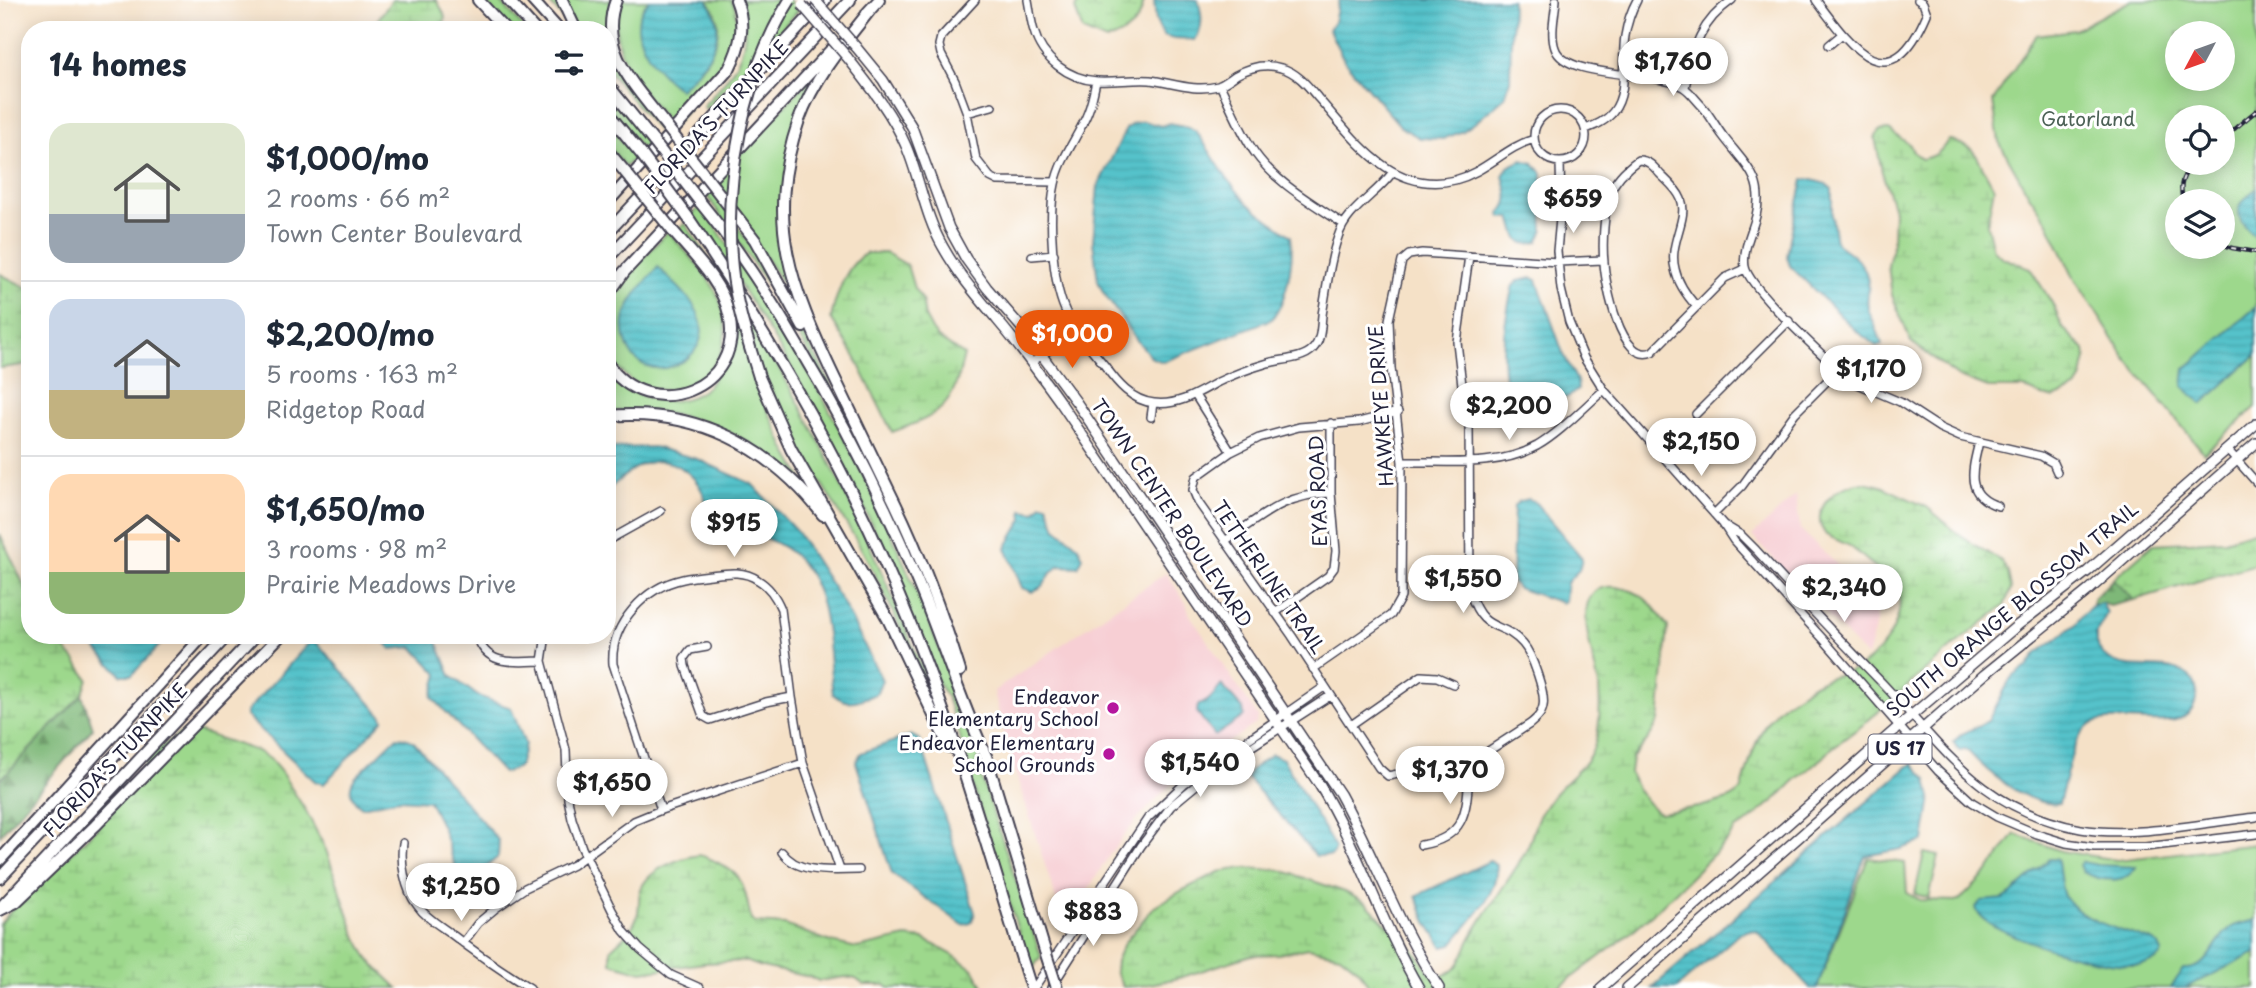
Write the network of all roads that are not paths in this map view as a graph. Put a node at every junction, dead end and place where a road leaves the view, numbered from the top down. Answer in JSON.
{"nodes":[{"id":1,"x":472,"y":0,"type":"edge"},
{"id":2,"x":478,"y":0,"type":"edge"},
{"id":3,"x":508,"y":0,"type":"edge"},
{"id":4,"x":532,"y":0,"type":"edge"},
{"id":5,"x":539,"y":0,"type":"edge"},
{"id":6,"x":562,"y":0,"type":"edge"},
{"id":7,"x":616,"y":0,"type":"edge"},
{"id":8,"x":736,"y":0,"type":"edge"},
{"id":9,"x":790,"y":0,"type":"edge"},
{"id":10,"x":815,"y":0,"type":"edge"},
{"id":11,"x":825,"y":0,"type":"edge"},
{"id":12,"x":850,"y":0,"type":"edge"},
{"id":13,"x":879,"y":0,"type":"edge"},
{"id":14,"x":975,"y":0,"type":"edge"},
{"id":15,"x":1028,"y":0,"type":"edge"},
{"id":16,"x":1556,"y":0,"type":"edge"},
{"id":17,"x":1637,"y":0,"type":"edge"},
{"id":18,"x":1732,"y":0,"type":"edge"},
{"id":19,"x":1816,"y":0,"type":"edge"},
{"id":20,"x":1918,"y":0,"type":"edge"},
{"id":21,"x":800,"y":2,"type":"edge"},
{"id":22,"x":871,"y":9,"type":"junction"},
{"id":23,"x":488,"y":21,"type":"edge"},
{"id":24,"x":498,"y":21,"type":"edge"},
{"id":25,"x":527,"y":21,"type":"edge"},
{"id":26,"x":551,"y":21,"type":"edge"},
{"id":27,"x":553,"y":21,"type":"edge"},
{"id":28,"x":572,"y":21,"type":"edge"},
{"id":29,"x":610,"y":21,"type":"edge"},
{"id":30,"x":1841,"y":34,"type":"junction"},
{"id":31,"x":1829,"y":45,"type":"dead end"},
{"id":32,"x":616,"y":56,"type":"edge"},
{"id":33,"x":1622,"y":74,"type":"junction"},
{"id":34,"x":1096,"y":81,"type":"junction"},
{"id":35,"x":1220,"y":85,"type":"junction"},
{"id":36,"x":1685,"y":87,"type":"junction"},
{"id":37,"x":616,"y":95,"type":"edge"},
{"id":38,"x":992,"y":106,"type":"dead end"},
{"id":39,"x":967,"y":113,"type":"junction"},
{"id":40,"x":616,"y":123,"type":"edge"},
{"id":41,"x":1586,"y":129,"type":"junction"},
{"id":42,"x":1534,"y":139,"type":"junction"},
{"id":43,"x":616,"y":161,"type":"edge"},
{"id":44,"x":1560,"y":162,"type":"junction"},
{"id":45,"x":1392,"y":173,"type":"junction"},
{"id":46,"x":1055,"y":182,"type":"junction"},
{"id":47,"x":616,"y":193,"type":"edge"},
{"id":48,"x":616,"y":223,"type":"edge"},
{"id":49,"x":1343,"y":224,"type":"junction"},
{"id":50,"x":616,"y":248,"type":"edge"},
{"id":51,"x":1054,"y":254,"type":"junction"},
{"id":52,"x":1032,"y":256,"type":"dead end"},
{"id":53,"x":1468,"y":256,"type":"junction"},
{"id":54,"x":1603,"y":260,"type":"junction"},
{"id":55,"x":1558,"y":262,"type":"junction"},
{"id":56,"x":1745,"y":269,"type":"junction"},
{"id":57,"x":616,"y":283,"type":"edge"},
{"id":58,"x":1697,"y":307,"type":"junction"},
{"id":59,"x":1789,"y":321,"type":"junction"},
{"id":60,"x":1077,"y":330,"type":"junction"},
{"id":61,"x":1042,"y":355,"type":"junction"},
{"id":62,"x":1031,"y":363,"type":"junction"},
{"id":63,"x":1838,"y":370,"type":"junction"},
{"id":64,"x":616,"y":374,"type":"edge"},
{"id":65,"x":1604,"y":390,"type":"junction"},
{"id":66,"x":1195,"y":395,"type":"junction"},
{"id":67,"x":1153,"y":403,"type":"junction"},
{"id":68,"x":1398,"y":412,"type":"junction"},
{"id":69,"x":1696,"y":414,"type":"dead end"},
{"id":70,"x":616,"y":416,"type":"edge"},
{"id":71,"x":1151,"y":416,"type":"dead end"},
{"id":72,"x":1331,"y":423,"type":"junction"},
{"id":73,"x":2256,"y":424,"type":"edge"},
{"id":74,"x":1979,"y":442,"type":"junction"},
{"id":75,"x":866,"y":443,"type":"junction"},
{"id":76,"x":2256,"y":443,"type":"edge"},
{"id":77,"x":2227,"y":449,"type":"junction"},
{"id":78,"x":1231,"y":452,"type":"junction"},
{"id":79,"x":2237,"y":460,"type":"junction"},
{"id":80,"x":1470,"y":461,"type":"junction"},
{"id":81,"x":1402,"y":462,"type":"junction"},
{"id":82,"x":2057,"y":472,"type":"dead end"},
{"id":83,"x":2256,"y":482,"type":"edge"},
{"id":84,"x":1331,"y":493,"type":"junction"},
{"id":85,"x":1998,"y":506,"type":"dead end"},
{"id":86,"x":661,"y":511,"type":"dead end"},
{"id":87,"x":1714,"y":514,"type":"junction"},
{"id":88,"x":1723,"y":524,"type":"junction"},
{"id":89,"x":616,"y":536,"type":"edge"},
{"id":90,"x":1225,"y":541,"type":"junction"},
{"id":91,"x":850,"y":549,"type":"junction"},
{"id":92,"x":1275,"y":613,"type":"junction"},
{"id":93,"x":616,"y":639,"type":"edge"},
{"id":94,"x":196,"y":644,"type":"edge"},
{"id":95,"x":220,"y":644,"type":"edge"},
{"id":96,"x":248,"y":644,"type":"edge"},
{"id":97,"x":272,"y":644,"type":"edge"},
{"id":98,"x":480,"y":644,"type":"edge"},
{"id":99,"x":545,"y":644,"type":"edge"},
{"id":100,"x":615,"y":644,"type":"edge"},
{"id":101,"x":707,"y":647,"type":"dead end"},
{"id":102,"x":542,"y":661,"type":"junction"},
{"id":103,"x":1313,"y":669,"type":"junction"},
{"id":104,"x":1453,"y":684,"type":"dead end"},
{"id":105,"x":1324,"y":687,"type":"junction"},
{"id":106,"x":1331,"y":696,"type":"junction"},
{"id":107,"x":792,"y":697,"type":"junction"},
{"id":108,"x":1912,"y":715,"type":"junction"},
{"id":109,"x":1289,"y":716,"type":"junction"},
{"id":110,"x":1279,"y":724,"type":"junction"},
{"id":111,"x":1351,"y":725,"type":"junction"},
{"id":112,"x":1899,"y":727,"type":"junction"},
{"id":113,"x":1923,"y":728,"type":"junction"},
{"id":114,"x":1910,"y":740,"type":"junction"},
{"id":115,"x":986,"y":756,"type":"junction"},
{"id":116,"x":803,"y":763,"type":"junction"},
{"id":117,"x":1470,"y":763,"type":"junction"},
{"id":118,"x":972,"y":800,"type":"junction"},
{"id":119,"x":2015,"y":807,"type":"junction"},
{"id":120,"x":661,"y":810,"type":"junction"},
{"id":121,"x":2256,"y":817,"type":"edge"},
{"id":122,"x":2007,"y":822,"type":"junction"},
{"id":123,"x":2256,"y":834,"type":"edge"},
{"id":124,"x":403,"y":843,"type":"dead end"},
{"id":125,"x":1421,"y":845,"type":"dead end"},
{"id":126,"x":782,"y":852,"type":"dead end"},
{"id":127,"x":586,"y":856,"type":"junction"},
{"id":128,"x":0,"y":860,"type":"edge"},
{"id":129,"x":840,"y":870,"type":"junction"},
{"id":130,"x":859,"y":870,"type":"dead end"},
{"id":131,"x":0,"y":878,"type":"edge"},
{"id":132,"x":0,"y":909,"type":"edge"},
{"id":133,"x":463,"y":943,"type":"junction"},
{"id":134,"x":530,"y":988,"type":"edge"},
{"id":135,"x":700,"y":988,"type":"edge"},
{"id":136,"x":1032,"y":988,"type":"edge"},
{"id":137,"x":1051,"y":988,"type":"edge"},
{"id":138,"x":1057,"y":988,"type":"edge"},
{"id":139,"x":1419,"y":988,"type":"edge"},
{"id":140,"x":1439,"y":988,"type":"edge"},
{"id":141,"x":1601,"y":988,"type":"edge"},
{"id":142,"x":1627,"y":988,"type":"edge"}],
"edges":[{"from":1,"to":23,"type":"highway"},
{"from":2,"to":24,"type":"highway"},
{"from":3,"to":25,"type":"highway"},
{"from":4,"to":26,"type":"highway"},
{"from":5,"to":27,"type":"highway"},
{"from":6,"to":28,"type":"highway"},
{"from":7,"to":29,"type":"highway","bridge":true},
{"from":8,"to":47,"type":"highway"},
{"from":9,"to":91,"type":"highway","bridge":true},
{"from":10,"to":61,"type":"main road","name":"TOWN CENTER BOULEVARD","bridge":true},
{"from":11,"to":48,"type":"highway","name":"FLORIDA'S TURNPIKE"},
{"from":12,"to":50,"type":"highway","name":"FLORIDA'S TURNPIKE"},
{"from":13,"to":22,"type":"highway"},
{"from":14,"to":39,"type":"street"},
{"from":15,"to":34,"type":"street"},
{"from":16,"to":33,"type":"street"},
{"from":17,"to":33,"type":"street"},
{"from":18,"to":36,"type":"street"},
{"from":19,"to":30,"type":"street"},
{"from":20,"to":30,"type":"street"},
{"from":21,"to":62,"type":"main road","name":"TOWN CENTER BOULEVARD","bridge":true},
{"from":22,"to":57,"type":"highway"},
{"from":22,"to":75,"type":"highway"},
{"from":30,"to":31,"type":"street"},
{"from":32,"to":75,"type":"highway","bridge":true},
{"from":33,"to":36,"type":"street"},
{"from":33,"to":41,"type":"street"},
{"from":34,"to":35,"type":"street"},
{"from":34,"to":46,"type":"street"},
{"from":35,"to":45,"type":"street"},
{"from":35,"to":49,"type":"street"},
{"from":36,"to":56,"type":"street"},
{"from":37,"to":115,"type":"highway","bridge":true},
{"from":38,"to":39,"type":"street"},
{"from":39,"to":46,"type":"street"},
{"from":40,"to":118,"type":"highway","bridge":true},
{"from":41,"to":42,"type":"street"},
{"from":41,"to":44,"type":"street"},
{"from":42,"to":44,"type":"street"},
{"from":42,"to":45,"type":"street"},
{"from":43,"to":64,"type":"highway","bridge":true},
{"from":44,"to":55,"type":"street"},
{"from":45,"to":49,"type":"street"},
{"from":46,"to":51,"type":"street"},
{"from":49,"to":66,"type":"street"},
{"from":51,"to":52,"type":"street"},
{"from":51,"to":60,"type":"street"},
{"from":53,"to":55,"type":"street","name":"HAWKEYE DRIVE"},
{"from":53,"to":68,"type":"street","name":"HAWKEYE DRIVE"},
{"from":53,"to":80,"type":"street"},
{"from":54,"to":55,"type":"street","name":"HAWKEYE DRIVE"},
{"from":54,"to":58,"type":"street"},
{"from":54,"to":58,"type":"street"},
{"from":55,"to":65,"type":"street"},
{"from":56,"to":58,"type":"street"},
{"from":56,"to":59,"type":"street"},
{"from":59,"to":63,"type":"street"},
{"from":59,"to":69,"type":"street"},
{"from":60,"to":61,"type":"street"},
{"from":60,"to":67,"type":"street"},
{"from":61,"to":62,"type":"street"},
{"from":61,"to":109,"type":"main road","name":"TOWN CENTER BOULEVARD"},
{"from":62,"to":110,"type":"main road","name":"TOWN CENTER BOULEVARD"},
{"from":63,"to":74,"type":"street"},
{"from":63,"to":87,"type":"street"},
{"from":65,"to":80,"type":"street"},
{"from":65,"to":87,"type":"street"},
{"from":66,"to":67,"type":"street"},
{"from":66,"to":78,"type":"street"},
{"from":67,"to":71,"type":"street"},
{"from":68,"to":72,"type":"street","name":"TETHERLINE TRAIL"},
{"from":68,"to":81,"type":"street","name":"HAWKEYE DRIVE"},
{"from":70,"to":91,"type":"highway"},
{"from":72,"to":78,"type":"street","name":"TETHERLINE TRAIL"},
{"from":72,"to":84,"type":"street","name":"EYAS ROAD"},
{"from":73,"to":77,"type":"main road","name":"SOUTH ORANGE BLOSSOM TRAIL","number":"US 17"},
{"from":74,"to":82,"type":"street"},
{"from":74,"to":85,"type":"street"},
{"from":75,"to":115,"type":"highway"},
{"from":76,"to":79,"type":"main road","name":"SOUTH ORANGE BLOSSOM TRAIL","number":"US 17"},
{"from":77,"to":79,"type":"street"},
{"from":77,"to":108,"type":"main road","name":"SOUTH ORANGE BLOSSOM TRAIL","number":"US 17"},
{"from":78,"to":90,"type":"street","name":"TETHERLINE TRAIL"},
{"from":79,"to":83,"type":"street"},
{"from":79,"to":113,"type":"main road","name":"SOUTH ORANGE BLOSSOM TRAIL","number":"US 17"},
{"from":80,"to":81,"type":"street"},
{"from":80,"to":117,"type":"street"},
{"from":81,"to":103,"type":"street","name":"HAWKEYE DRIVE"},
{"from":84,"to":90,"type":"street"},
{"from":84,"to":92,"type":"street","name":"EYAS ROAD"},
{"from":86,"to":89,"type":"street"},
{"from":87,"to":88,"type":"street"},
{"from":88,"to":108,"type":"street"},
{"from":88,"to":112,"type":"street"},
{"from":90,"to":92,"type":"street","name":"TETHERLINE TRAIL"},
{"from":91,"to":118,"type":"highway"},
{"from":92,"to":103,"type":"street","name":"TETHERLINE TRAIL"},
{"from":93,"to":107,"type":"street"},
{"from":94,"to":128,"type":"highway"},
{"from":95,"to":131,"type":"highway","name":"FLORIDA'S TURNPIKE"},
{"from":96,"to":132,"type":"highway","name":"FLORIDA'S TURNPIKE"},
{"from":97,"to":132,"type":"highway"},
{"from":98,"to":102,"type":"street"},
{"from":99,"to":102,"type":"street"},
{"from":100,"to":120,"type":"street"},
{"from":101,"to":107,"type":"street"},
{"from":102,"to":127,"type":"street"},
{"from":103,"to":105,"type":"street","name":"TETHERLINE TRAIL"},
{"from":104,"to":111,"type":"street"},
{"from":105,"to":106,"type":"street","name":"TETHERLINE TRAIL"},
{"from":105,"to":109,"type":"street"},
{"from":106,"to":109,"type":"street"},
{"from":106,"to":111,"type":"street","name":"TETHERLINE TRAIL"},
{"from":107,"to":116,"type":"street"},
{"from":108,"to":112,"type":"main road","name":"SOUTH ORANGE BLOSSOM TRAIL","number":"US 17"},
{"from":108,"to":113,"type":"street"},
{"from":109,"to":110,"type":"street"},
{"from":109,"to":140,"type":"main road","name":"TOWN CENTER BOULEVARD"},
{"from":110,"to":136,"type":"street"},
{"from":110,"to":137,"type":"street"},
{"from":110,"to":139,"type":"main road","name":"TOWN CENTER BOULEVARD"},
{"from":111,"to":117,"type":"street","name":"TETHERLINE TRAIL"},
{"from":112,"to":114,"type":"street"},
{"from":112,"to":141,"type":"main road","name":"SOUTH ORANGE BLOSSOM TRAIL","number":"US 17"},
{"from":113,"to":114,"type":"main road","name":"SOUTH ORANGE BLOSSOM TRAIL","number":"US 17"},
{"from":113,"to":119,"type":"street"},
{"from":114,"to":122,"type":"street"},
{"from":114,"to":142,"type":"main road","name":"SOUTH ORANGE BLOSSOM TRAIL","number":"US 17"},
{"from":115,"to":138,"type":"highway","bridge":true},
{"from":116,"to":120,"type":"street"},
{"from":116,"to":129,"type":"street"},
{"from":117,"to":125,"type":"street"},
{"from":118,"to":136,"type":"highway"},
{"from":119,"to":121,"type":"street"},
{"from":119,"to":122,"type":"street"},
{"from":120,"to":127,"type":"street"},
{"from":122,"to":123,"type":"street"},
{"from":124,"to":133,"type":"street"},
{"from":126,"to":129,"type":"street"},
{"from":127,"to":133,"type":"street"},
{"from":127,"to":135,"type":"street"},
{"from":129,"to":130,"type":"street"},
{"from":133,"to":134,"type":"street"}]}
